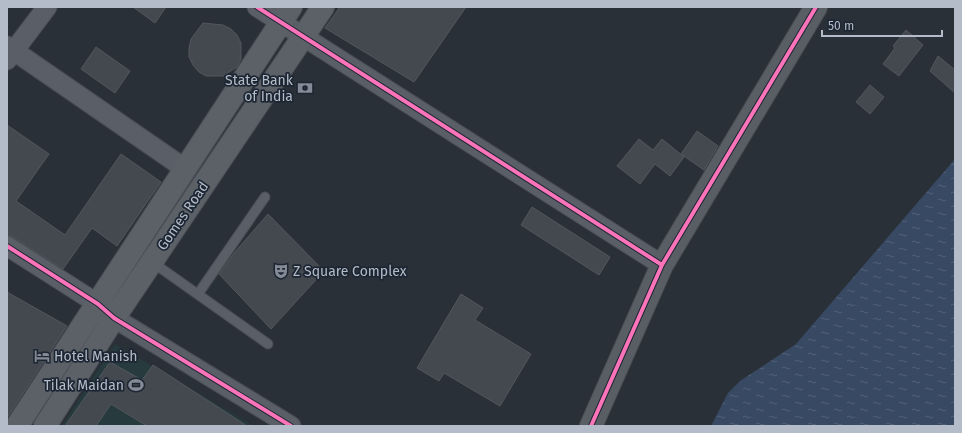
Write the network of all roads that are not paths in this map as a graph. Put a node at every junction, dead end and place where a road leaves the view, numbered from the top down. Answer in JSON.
{"nodes":[{"id":1,"x":47,"y":7,"type":"edge"},
{"id":2,"x":257,"y":7,"type":"edge"},
{"id":3,"x":323,"y":7,"type":"edge"},
{"id":4,"x":816,"y":7,"type":"edge"},
{"id":5,"x":285,"y":15,"type":"edge"},
{"id":6,"x":302,"y":36,"type":"junction"},
{"id":7,"x":9,"y":53,"type":"edge"},
{"id":8,"x":184,"y":168,"type":"junction"},
{"id":9,"x":265,"y":197,"type":"dead end"},
{"id":10,"x":7,"y":246,"type":"edge"},
{"id":11,"x":152,"y":262,"type":"junction"},
{"id":12,"x":662,"y":265,"type":"junction"},
{"id":13,"x":198,"y":294,"type":"junction"},
{"id":14,"x":98,"y":304,"type":"junction"},
{"id":15,"x":114,"y":318,"type":"junction"},
{"id":16,"x":268,"y":344,"type":"dead end"},
{"id":17,"x":17,"y":426,"type":"edge"},
{"id":18,"x":45,"y":426,"type":"edge"},
{"id":19,"x":291,"y":426,"type":"edge"},
{"id":20,"x":591,"y":426,"type":"edge"}],
"edges":[{"from":1,"to":7,"type":"street"},
{"from":2,"to":5,"type":"street"},
{"from":3,"to":6,"type":"main road","name":"Gomes Road"},
{"from":4,"to":12,"type":"street"},
{"from":5,"to":6,"type":"street"},
{"from":5,"to":8,"type":"main road","name":"Gomes Road"},
{"from":6,"to":11,"type":"main road","name":"Gomes Road"},
{"from":6,"to":12,"type":"street"},
{"from":7,"to":8,"type":"street"},
{"from":8,"to":14,"type":"main road","name":"Gomes Road"},
{"from":9,"to":13,"type":"lane"},
{"from":10,"to":14,"type":"street"},
{"from":11,"to":13,"type":"lane"},
{"from":11,"to":15,"type":"main road","name":"Gomes Road"},
{"from":12,"to":20,"type":"street"},
{"from":13,"to":16,"type":"lane"},
{"from":14,"to":15,"type":"street"},
{"from":14,"to":17,"type":"main road","name":"Gomes Road"},
{"from":15,"to":18,"type":"main road","name":"Gomes Road"},
{"from":15,"to":19,"type":"street"}]}
